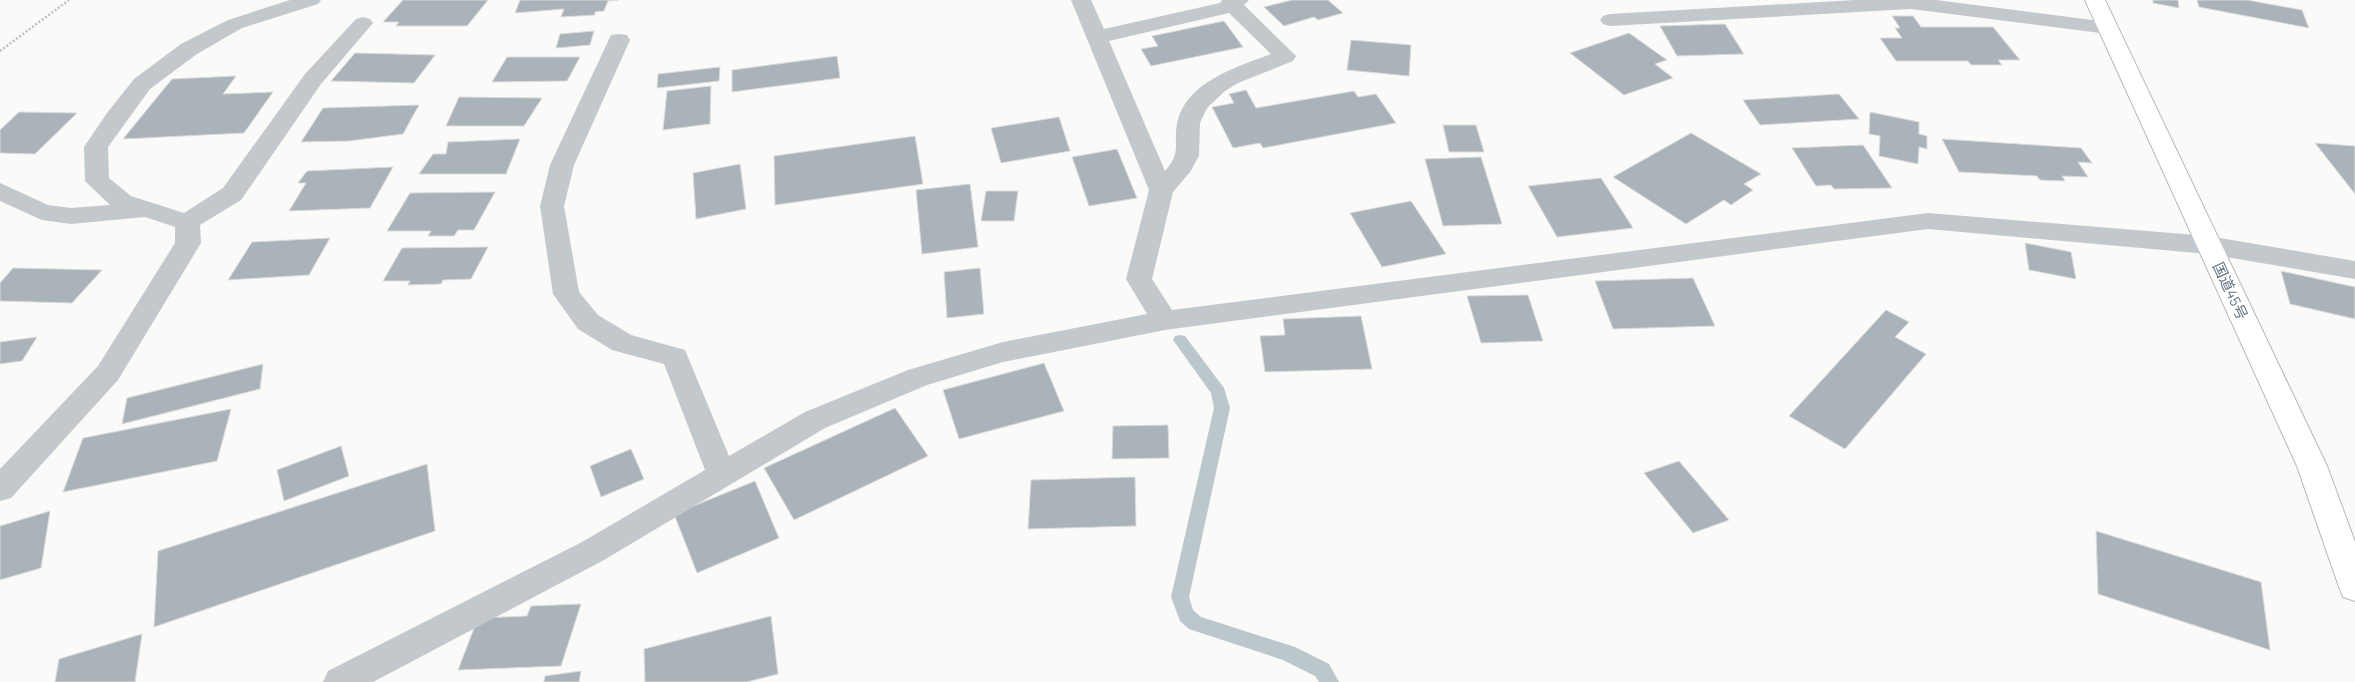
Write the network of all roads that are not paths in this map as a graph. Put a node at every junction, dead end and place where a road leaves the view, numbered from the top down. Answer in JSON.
{"nodes":[{"id":1,"x":311,"y":0,"type":"edge"},
{"id":2,"x":1081,"y":0,"type":"edge"},
{"id":3,"x":2095,"y":0,"type":"edge"},
{"id":4,"x":1236,"y":3,"type":"edge"},
{"id":5,"x":1610,"y":20,"type":"dead end"},
{"id":6,"x":363,"y":23,"type":"dead end"},
{"id":7,"x":2108,"y":28,"type":"junction"},
{"id":8,"x":1097,"y":37,"type":"junction"},
{"id":9,"x":619,"y":40,"type":"dead end"},
{"id":10,"x":1161,"y":190,"type":"junction"},
{"id":11,"x":0,"y":191,"type":"edge"},
{"id":12,"x":148,"y":210,"type":"junction"},
{"id":13,"x":187,"y":222,"type":"junction"},
{"id":14,"x":2208,"y":244,"type":"junction"},
{"id":15,"x":2355,"y":270,"type":"edge"},
{"id":16,"x":1165,"y":320,"type":"junction"},
{"id":17,"x":722,"y":475,"type":"junction"},
{"id":18,"x":0,"y":489,"type":"edge"},
{"id":19,"x":2355,"y":587,"type":"edge"},
{"id":20,"x":340,"y":682,"type":"edge"}],
"edges":[{"from":1,"to":12,"type":"street"},
{"from":2,"to":8,"type":"street"},
{"from":3,"to":7,"type":"highway","name":"国道45号"},
{"from":4,"to":8,"type":"street"},
{"from":4,"to":10,"type":"street"},
{"from":5,"to":7,"type":"street"},
{"from":6,"to":13,"type":"street"},
{"from":7,"to":14,"type":"highway","name":"国道45号"},
{"from":8,"to":10,"type":"street"},
{"from":9,"to":17,"type":"street"},
{"from":10,"to":16,"type":"street"},
{"from":11,"to":12,"type":"street"},
{"from":12,"to":13,"type":"street"},
{"from":13,"to":18,"type":"street"},
{"from":14,"to":15,"type":"street"},
{"from":14,"to":16,"type":"street"},
{"from":14,"to":19,"type":"highway","name":"国道45号"},
{"from":16,"to":17,"type":"street"},
{"from":17,"to":20,"type":"street"}]}
